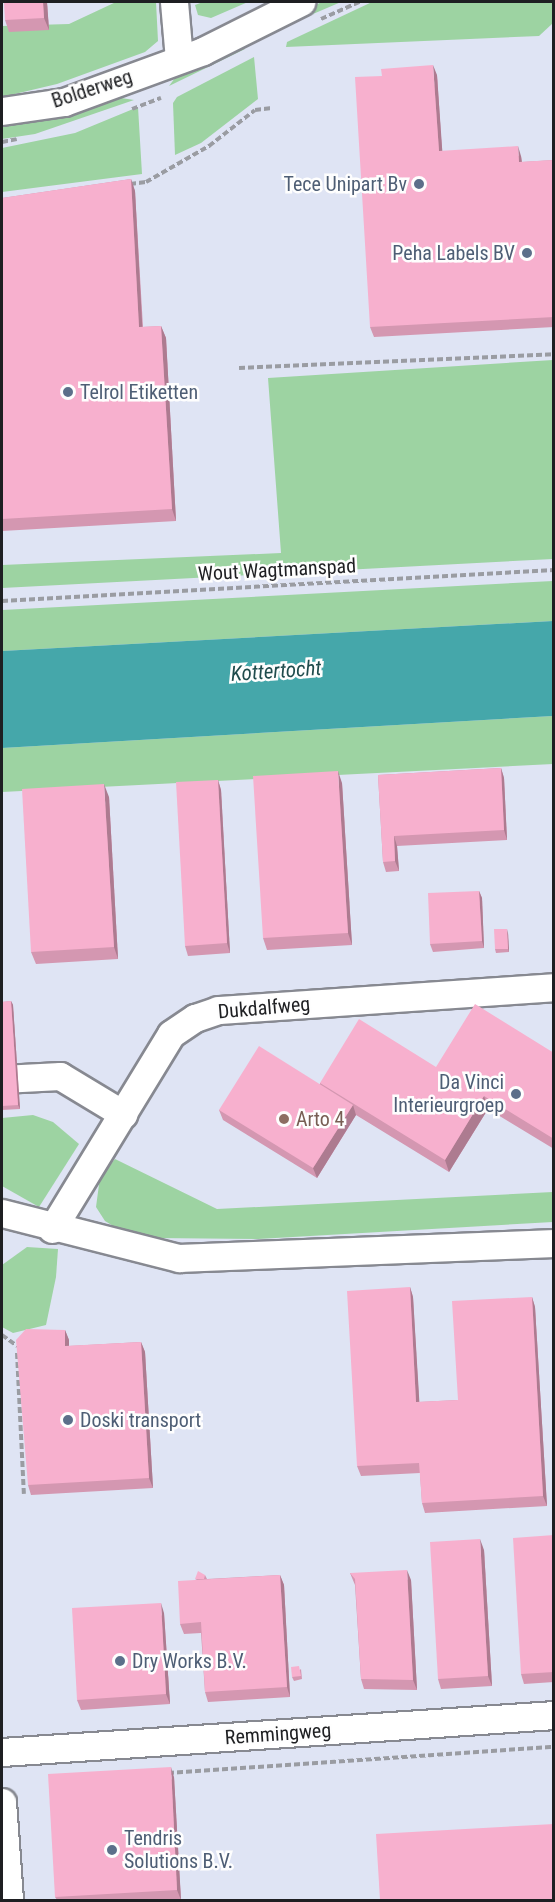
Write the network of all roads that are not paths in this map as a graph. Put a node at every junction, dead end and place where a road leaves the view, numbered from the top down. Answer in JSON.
{"nodes":[{"id":1,"x":174,"y":2,"type":"edge"},
{"id":2,"x":301,"y":2,"type":"edge"},
{"id":3,"x":180,"y":59,"type":"junction"},
{"id":4,"x":2,"y":111,"type":"edge"},
{"id":5,"x":554,"y":987,"type":"edge"},
{"id":6,"x":2,"y":1079,"type":"edge"},
{"id":7,"x":123,"y":1114,"type":"junction"},
{"id":8,"x":2,"y":1215,"type":"edge"},
{"id":9,"x":52,"y":1229,"type":"junction"},
{"id":10,"x":554,"y":1243,"type":"edge"},
{"id":11,"x":554,"y":1715,"type":"edge"},
{"id":12,"x":2,"y":1752,"type":"edge"},
{"id":13,"x":2,"y":1802,"type":"edge"},
{"id":14,"x":9,"y":1900,"type":"edge"}],
"edges":[{"from":1,"to":3,"type":"street"},
{"from":2,"to":3,"type":"street","name":"Bolderweg"},
{"from":3,"to":4,"type":"street","name":"Bolderweg"},
{"from":5,"to":7,"type":"street","name":"Dukdalfweg"},
{"from":6,"to":7,"type":"street"},
{"from":7,"to":9,"type":"street","name":"Dukdalfweg"},
{"from":8,"to":9,"type":"street"},
{"from":9,"to":10,"type":"street"},
{"from":11,"to":12,"type":"street","name":"Remmingweg"},
{"from":13,"to":14,"type":"street"}]}
